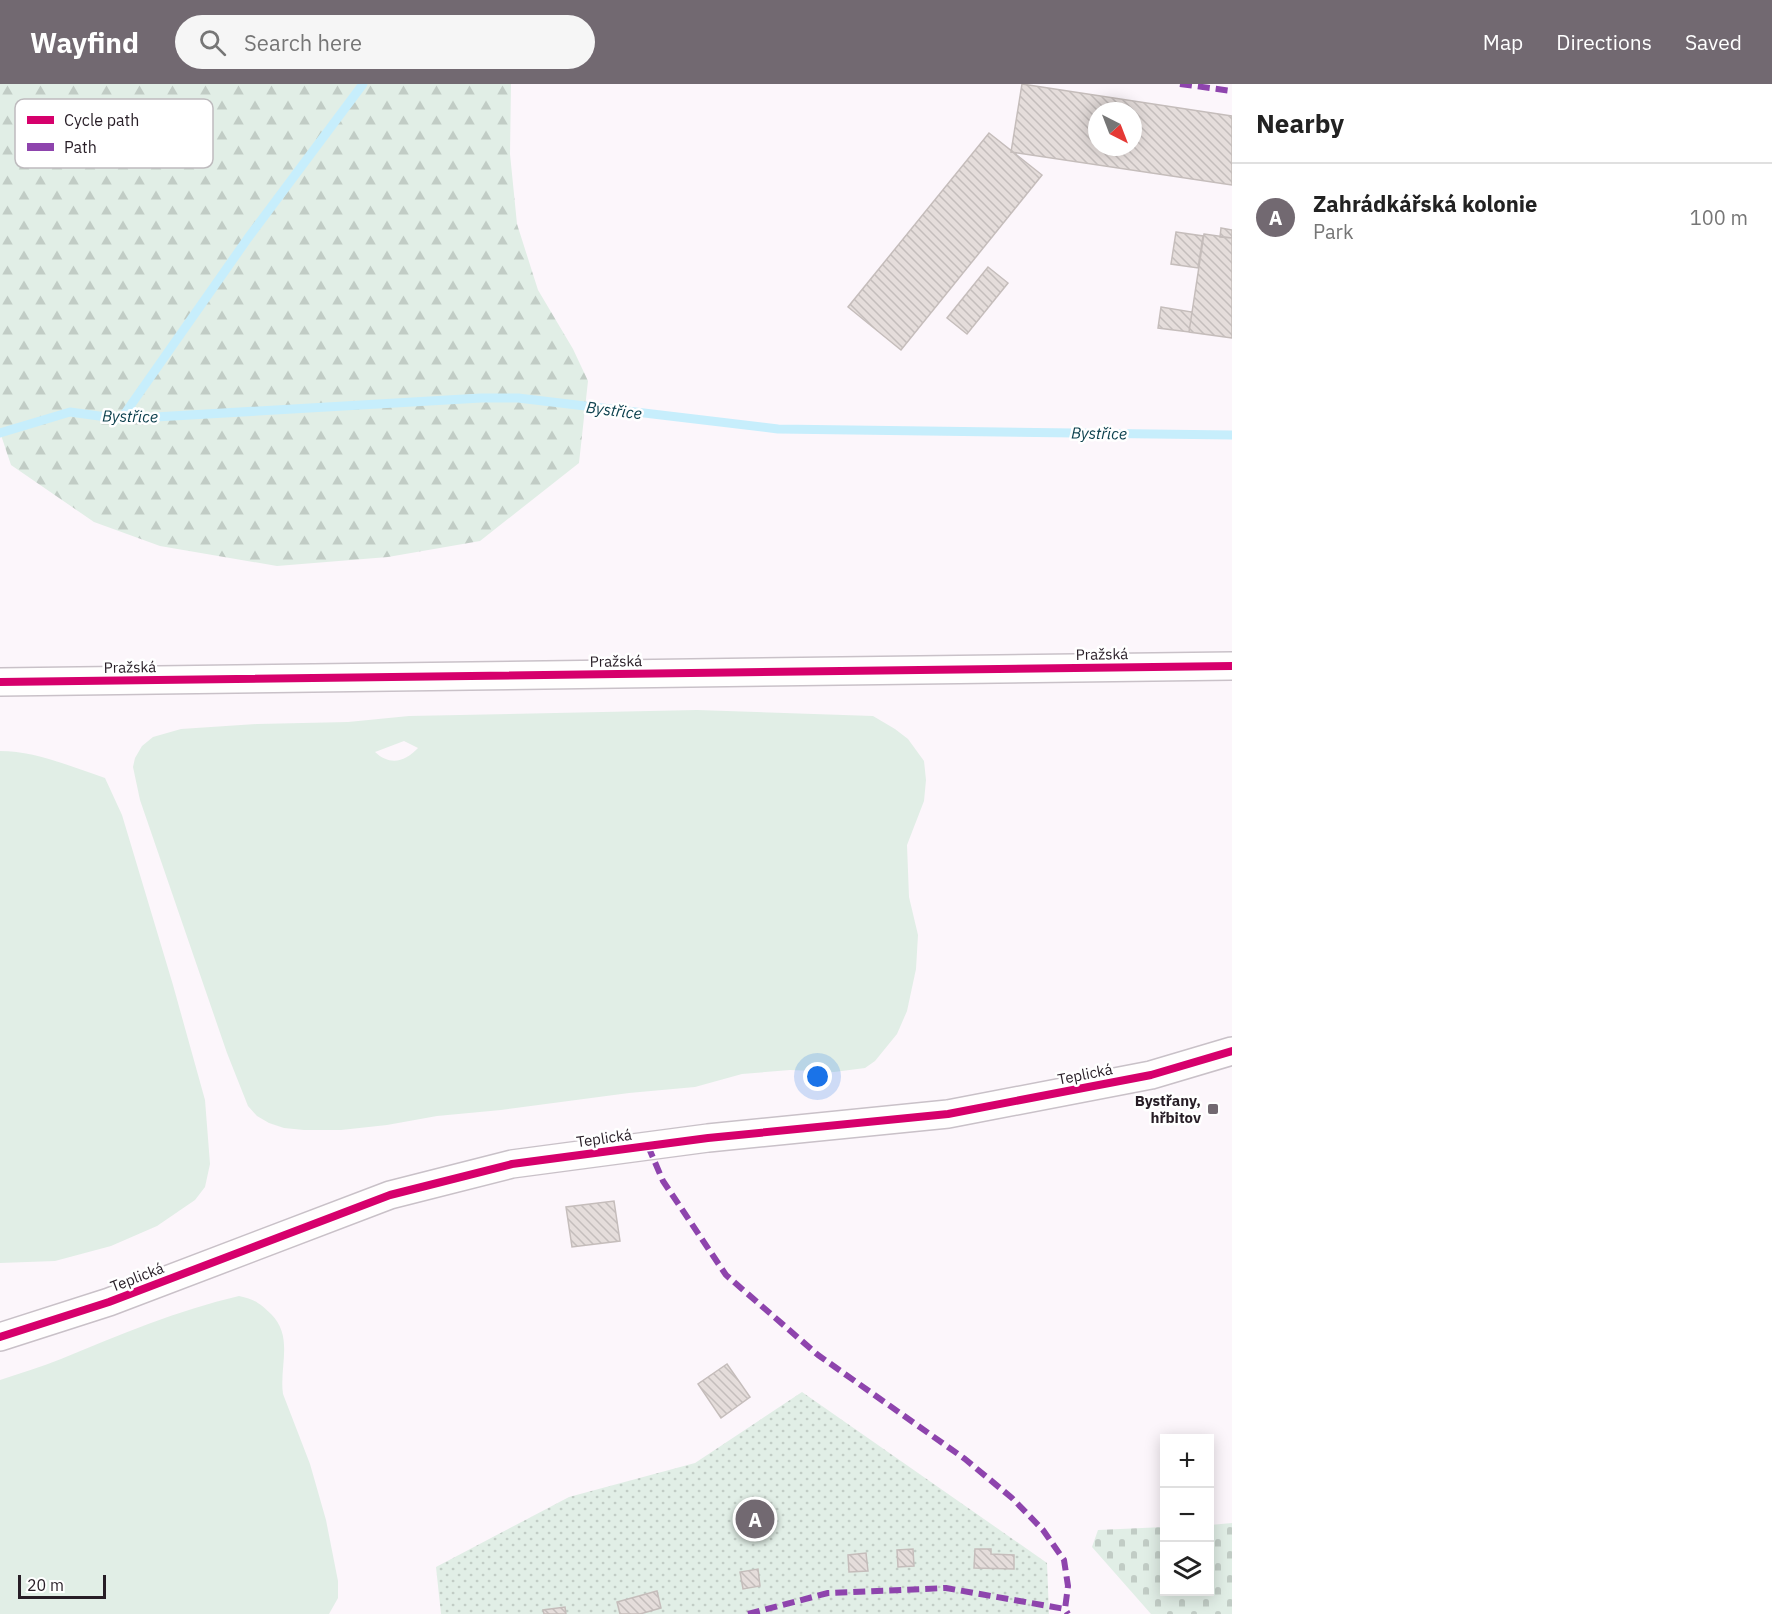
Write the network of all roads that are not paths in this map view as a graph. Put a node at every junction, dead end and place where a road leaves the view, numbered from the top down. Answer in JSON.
{"nodes":[{"id":1,"x":1232,"y":666,"type":"edge"},
{"id":2,"x":0,"y":682,"type":"edge"},
{"id":3,"x":1232,"y":1051,"type":"edge"},
{"id":4,"x":0,"y":1337,"type":"edge"}],
"edges":[{"from":1,"to":2,"type":"street","name":"Pražská"},
{"from":3,"to":4,"type":"street","name":"Teplická"}]}
